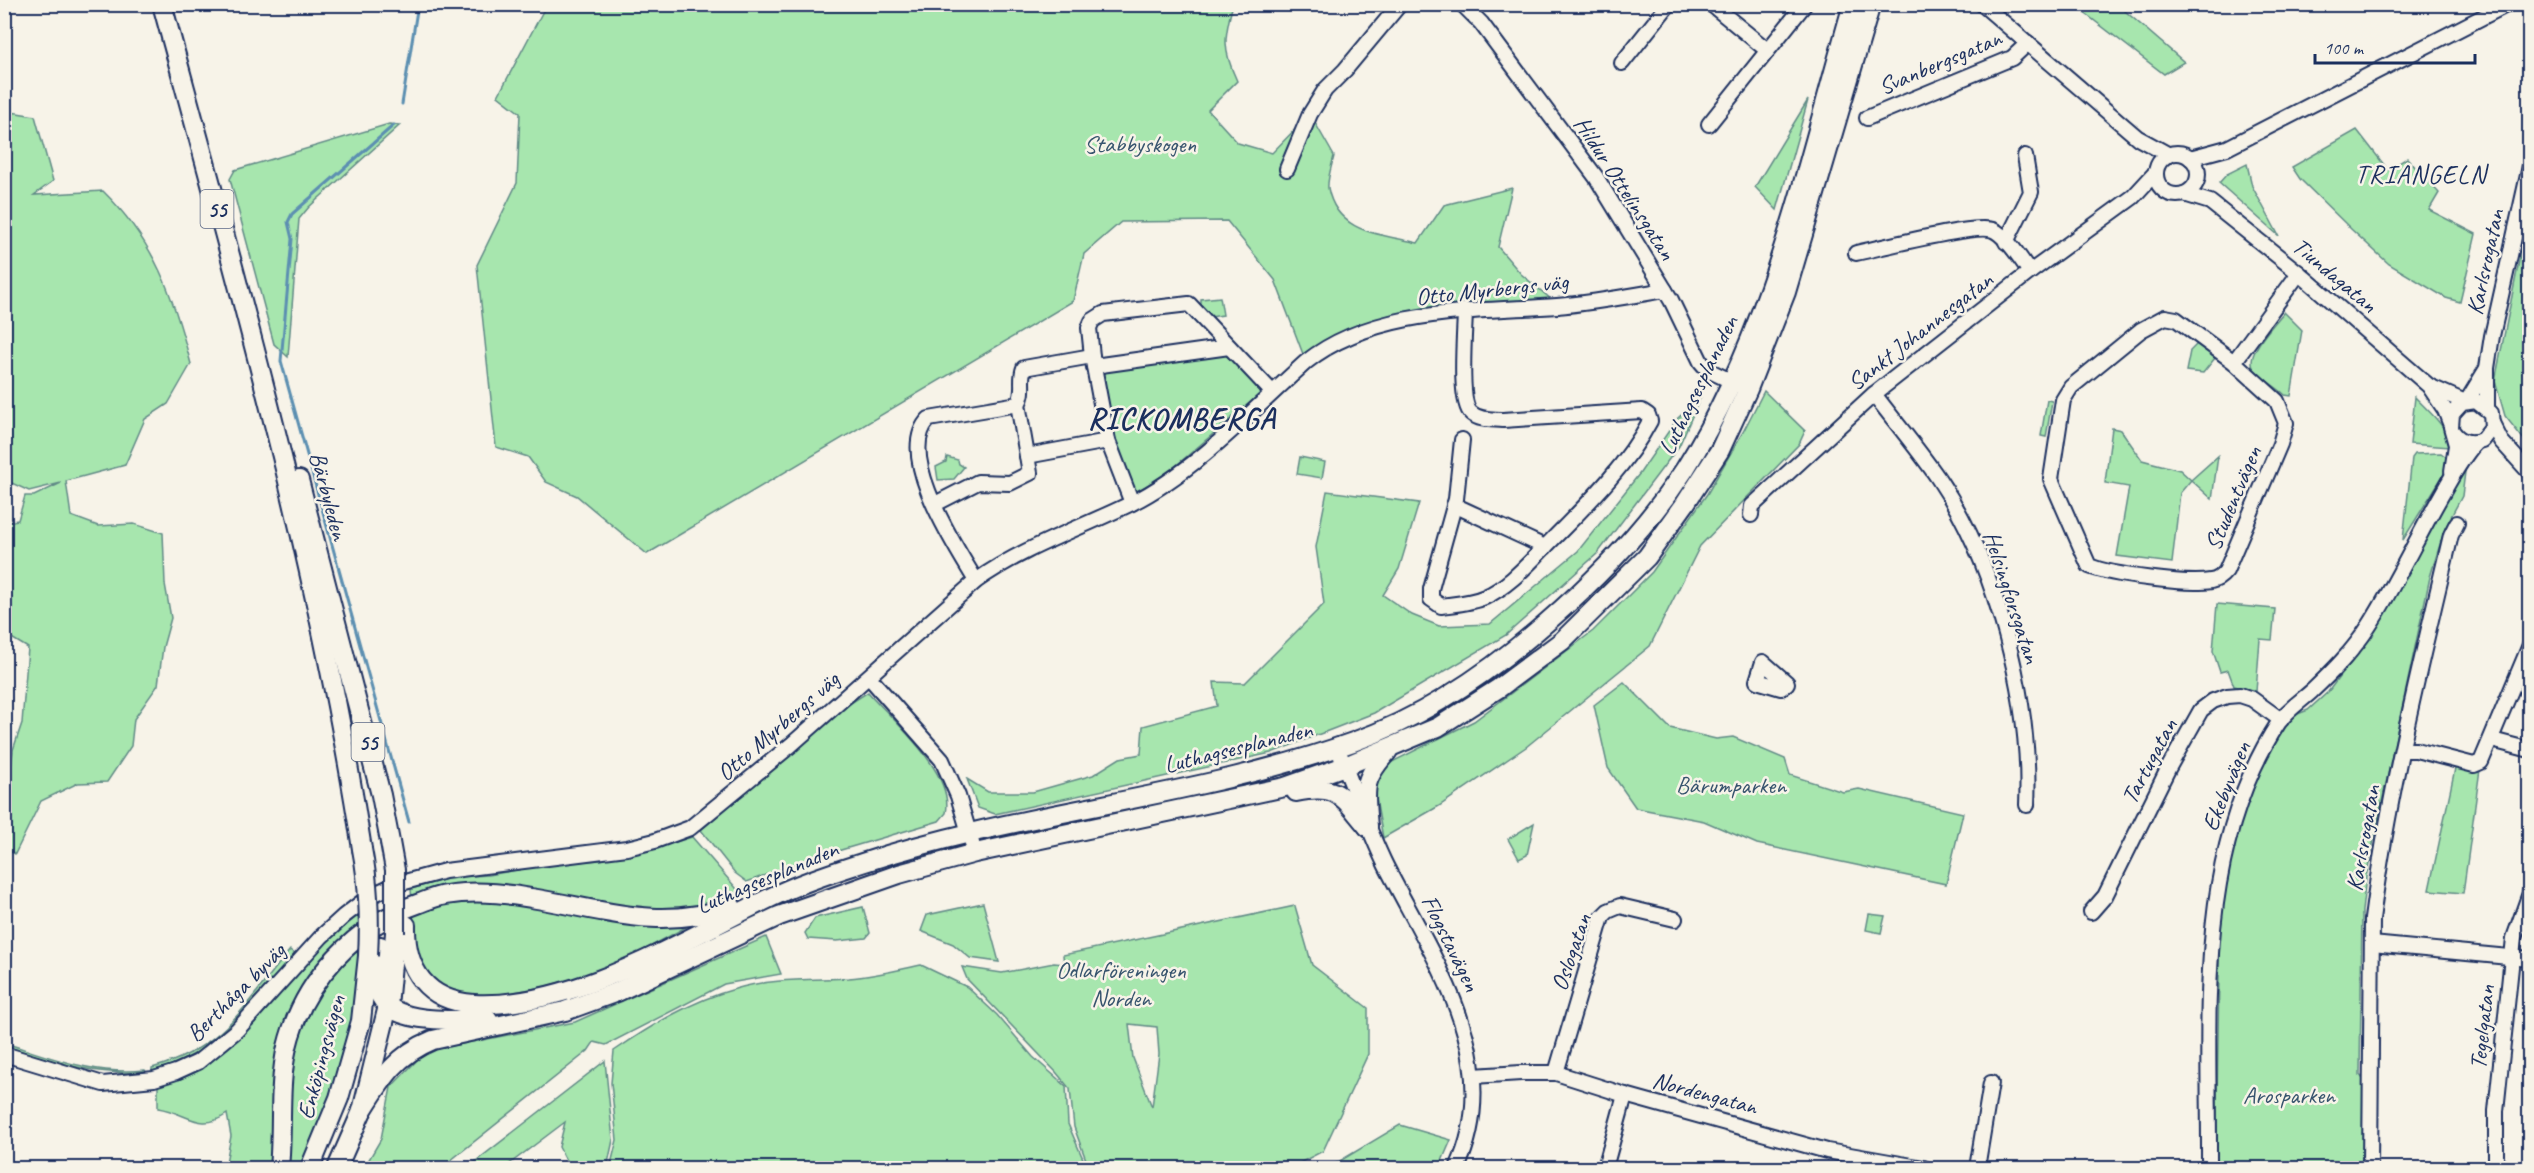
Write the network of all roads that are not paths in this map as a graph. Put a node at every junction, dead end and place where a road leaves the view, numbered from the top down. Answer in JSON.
{"nodes":[{"id":1,"x":162,"y":4,"type":"edge"},
{"id":2,"x":172,"y":4,"type":"edge"},
{"id":3,"x":1400,"y":4,"type":"edge"},
{"id":4,"x":1461,"y":4,"type":"edge"},
{"id":5,"x":1669,"y":4,"type":"edge"},
{"id":6,"x":1711,"y":4,"type":"edge"},
{"id":7,"x":1804,"y":4,"type":"edge"},
{"id":8,"x":1853,"y":4,"type":"edge"},
{"id":9,"x":1872,"y":4,"type":"edge"},
{"id":10,"x":1878,"y":4,"type":"edge"},
{"id":11,"x":1982,"y":4,"type":"edge"},
{"id":12,"x":2508,"y":4,"type":"edge"},
{"id":13,"x":1863,"y":35,"type":"junction"},
{"id":14,"x":2028,"y":43,"type":"junction"},
{"id":15,"x":1767,"y":50,"type":"junction"},
{"id":16,"x":1622,"y":63,"type":"dead end"},
{"id":17,"x":1867,"y":118,"type":"dead end"},
{"id":18,"x":1708,"y":124,"type":"dead end"},
{"id":19,"x":2138,"y":138,"type":"junction"},
{"id":20,"x":2227,"y":148,"type":"junction"},
{"id":21,"x":2169,"y":155,"type":"junction"},
{"id":22,"x":2025,"y":156,"type":"dead end"},
{"id":23,"x":2190,"y":158,"type":"junction"},
{"id":24,"x":2529,"y":166,"type":"edge"},
{"id":25,"x":1287,"y":169,"type":"dead end"},
{"id":26,"x":2157,"y":170,"type":"junction"},
{"id":27,"x":2197,"y":177,"type":"junction"},
{"id":28,"x":2165,"y":191,"type":"junction"},
{"id":29,"x":2184,"y":194,"type":"junction"},
{"id":30,"x":2133,"y":197,"type":"junction"},
{"id":31,"x":2210,"y":202,"type":"junction"},
{"id":32,"x":2006,"y":242,"type":"junction"},
{"id":33,"x":1856,"y":253,"type":"dead end"},
{"id":34,"x":2030,"y":272,"type":"junction"},
{"id":35,"x":2299,"y":273,"type":"junction"},
{"id":36,"x":1665,"y":290,"type":"junction"},
{"id":37,"x":1465,"y":310,"type":"junction"},
{"id":38,"x":1229,"y":347,"type":"junction"},
{"id":39,"x":1093,"y":361,"type":"junction"},
{"id":40,"x":2234,"y":362,"type":"junction"},
{"id":41,"x":2487,"y":368,"type":"junction"},
{"id":42,"x":1731,"y":381,"type":"junction"},
{"id":43,"x":2429,"y":386,"type":"junction"},
{"id":44,"x":1748,"y":389,"type":"junction"},
{"id":45,"x":1272,"y":392,"type":"junction"},
{"id":46,"x":1874,"y":394,"type":"junction"},
{"id":47,"x":2466,"y":401,"type":"junction"},
{"id":48,"x":1018,"y":404,"type":"junction"},
{"id":49,"x":2487,"y":408,"type":"junction"},
{"id":50,"x":2492,"y":423,"type":"junction"},
{"id":51,"x":2451,"y":427,"type":"junction"},
{"id":52,"x":1462,"y":440,"type":"dead end"},
{"id":53,"x":1108,"y":441,"type":"junction"},
{"id":54,"x":2478,"y":442,"type":"junction"},
{"id":55,"x":1027,"y":456,"type":"junction"},
{"id":56,"x":2516,"y":459,"type":"junction"},
{"id":57,"x":2529,"y":472,"type":"edge"},
{"id":58,"x":2450,"y":479,"type":"junction"},
{"id":59,"x":934,"y":502,"type":"junction"},
{"id":60,"x":1132,"y":503,"type":"junction"},
{"id":61,"x":1454,"y":505,"type":"junction"},
{"id":62,"x":1751,"y":515,"type":"dead end"},
{"id":63,"x":2457,"y":523,"type":"dead end"},
{"id":64,"x":1545,"y":547,"type":"junction"},
{"id":65,"x":976,"y":581,"type":"junction"},
{"id":66,"x":2529,"y":645,"type":"edge"},
{"id":67,"x":868,"y":676,"type":"junction"},
{"id":68,"x":2281,"y":720,"type":"junction"},
{"id":69,"x":2492,"y":740,"type":"junction"},
{"id":70,"x":1337,"y":746,"type":"junction"},
{"id":71,"x":1391,"y":747,"type":"junction"},
{"id":72,"x":2403,"y":750,"type":"junction"},
{"id":73,"x":2529,"y":750,"type":"edge"},
{"id":74,"x":1345,"y":766,"type":"junction"},
{"id":75,"x":2027,"y":805,"type":"dead end"},
{"id":76,"x":1185,"y":809,"type":"junction"},
{"id":77,"x":1368,"y":827,"type":"junction"},
{"id":78,"x":969,"y":832,"type":"junction"},
{"id":79,"x":381,"y":844,"type":"junction"},
{"id":80,"x":975,"y":853,"type":"junction"},
{"id":81,"x":410,"y":880,"type":"joint"},
{"id":82,"x":785,"y":890,"type":"junction"},
{"id":83,"x":2529,"y":892,"type":"edge"},
{"id":84,"x":2091,"y":912,"type":"dead end"},
{"id":85,"x":1675,"y":919,"type":"dead end"},
{"id":86,"x":401,"y":929,"type":"junction"},
{"id":87,"x":2372,"y":944,"type":"junction"},
{"id":88,"x":374,"y":951,"type":"junction"},
{"id":89,"x":2512,"y":956,"type":"junction"},
{"id":90,"x":2529,"y":959,"type":"edge"},
{"id":91,"x":388,"y":1006,"type":"junction"},
{"id":92,"x":522,"y":1020,"type":"junction"},
{"id":93,"x":4,"y":1054,"type":"edge"},
{"id":94,"x":1556,"y":1073,"type":"junction"},
{"id":95,"x":1473,"y":1076,"type":"junction"},
{"id":96,"x":1991,"y":1083,"type":"dead end"},
{"id":97,"x":1625,"y":1095,"type":"junction"},
{"id":98,"x":362,"y":1111,"type":"junction"},
{"id":99,"x":279,"y":1168,"type":"edge"},
{"id":100,"x":310,"y":1168,"type":"edge"},
{"id":101,"x":337,"y":1168,"type":"edge"},
{"id":102,"x":1457,"y":1168,"type":"edge"},
{"id":103,"x":1605,"y":1168,"type":"edge"},
{"id":104,"x":1924,"y":1168,"type":"edge"},
{"id":105,"x":1977,"y":1168,"type":"edge"},
{"id":106,"x":2209,"y":1168,"type":"edge"},
{"id":107,"x":2370,"y":1168,"type":"edge"},
{"id":108,"x":2496,"y":1168,"type":"edge"}],
"edges":[{"from":1,"to":79,"type":"main road","name":"Bärbyleden","number":"55"},
{"from":2,"to":79,"type":"main road","name":"Bärbyleden","number":"55"},
{"from":3,"to":25,"type":"street"},
{"from":4,"to":36,"type":"street","name":"Hildur Ottelinsgatan"},
{"from":5,"to":16,"type":"street"},
{"from":6,"to":15,"type":"street"},
{"from":7,"to":15,"type":"street"},
{"from":8,"to":42,"type":"main road","name":"Luthagsesplanaden"},
{"from":9,"to":13,"type":"main road","name":"Luthagsesplanaden"},
{"from":10,"to":13,"type":"street"},
{"from":11,"to":14,"type":"street"},
{"from":12,"to":20,"type":"street"},
{"from":13,"to":44,"type":"main road","name":"Luthagsesplanaden"},
{"from":14,"to":17,"type":"street","name":"Svanbergsgatan"},
{"from":14,"to":19,"type":"street"},
{"from":15,"to":18,"type":"street"},
{"from":19,"to":21,"type":"street"},
{"from":19,"to":26,"type":"street"},
{"from":20,"to":23,"type":"street"},
{"from":20,"to":27,"type":"street"},
{"from":21,"to":23,"type":"street"},
{"from":21,"to":26,"type":"street"},
{"from":22,"to":32,"type":"street"},
{"from":23,"to":27,"type":"street"},
{"from":24,"to":41,"type":"street","name":"Karlsrogatan"},
{"from":26,"to":28,"type":"street"},
{"from":26,"to":30,"type":"street","name":"Sankt Johannesgatan"},
{"from":27,"to":29,"type":"street"},
{"from":27,"to":31,"type":"street","name":"Tiundagatan"},
{"from":28,"to":29,"type":"street"},
{"from":28,"to":30,"type":"street","name":"Sankt Johannesgatan"},
{"from":29,"to":31,"type":"street","name":"Tiundagatan"},
{"from":30,"to":34,"type":"street","name":"Sankt Johannesgatan"},
{"from":31,"to":35,"type":"street","name":"Tiundagatan"},
{"from":32,"to":33,"type":"street"},
{"from":32,"to":34,"type":"street"},
{"from":34,"to":46,"type":"street","name":"Sankt Johannesgatan"},
{"from":35,"to":40,"type":"street"},
{"from":35,"to":43,"type":"street","name":"Tiundagatan"},
{"from":36,"to":37,"type":"street","name":"Otto Myrbergs väg"},
{"from":36,"to":42,"type":"street","name":"Hildur Ottelinsgatan"},
{"from":37,"to":45,"type":"street","name":"Otto Myrbergs väg"},
{"from":37,"to":64,"type":"street"},
{"from":38,"to":39,"type":"street"},
{"from":38,"to":39,"type":"street"},
{"from":38,"to":45,"type":"street"},
{"from":39,"to":48,"type":"street"},
{"from":39,"to":53,"type":"street"},
{"from":40,"to":40,"type":"street","name":"Studentvägen"},
{"from":41,"to":47,"type":"street","name":"Karlsrogatan"},
{"from":41,"to":49,"type":"street","name":"Karlsrogatan"},
{"from":42,"to":44,"type":"street","name":"Hildur Ottelinsgatan"},
{"from":42,"to":70,"type":"main road","name":"Luthagsesplanaden"},
{"from":43,"to":47,"type":"street","name":"Tiundagatan"},
{"from":43,"to":51,"type":"street","name":"Tiundagatan"},
{"from":44,"to":71,"type":"main road","name":"Luthagsesplanaden"},
{"from":45,"to":60,"type":"street","name":"Otto Myrbergs väg"},
{"from":46,"to":62,"type":"street","name":"Sankt Johannesgatan"},
{"from":46,"to":75,"type":"street","name":"Helsingforsgatan"},
{"from":47,"to":49,"type":"street"},
{"from":47,"to":51,"type":"street"},
{"from":48,"to":55,"type":"street"},
{"from":48,"to":59,"type":"street"},
{"from":49,"to":50,"type":"street"},
{"from":50,"to":54,"type":"street"},
{"from":50,"to":56,"type":"street"},
{"from":51,"to":54,"type":"street"},
{"from":51,"to":58,"type":"street","name":"Ekebyvägen"},
{"from":52,"to":61,"type":"street"},
{"from":53,"to":55,"type":"street"},
{"from":53,"to":60,"type":"street"},
{"from":54,"to":56,"type":"street"},
{"from":54,"to":58,"type":"street","name":"Ekebyvägen"},
{"from":55,"to":59,"type":"street"},
{"from":56,"to":57,"type":"street"},
{"from":58,"to":68,"type":"street","name":"Ekebyvägen"},
{"from":59,"to":65,"type":"street"},
{"from":60,"to":65,"type":"street","name":"Otto Myrbergs väg"},
{"from":61,"to":64,"type":"street"},
{"from":61,"to":64,"type":"street"},
{"from":63,"to":72,"type":"street","name":"Karlsrogatan"},
{"from":65,"to":67,"type":"street","name":"Otto Myrbergs väg"},
{"from":66,"to":69,"type":"street"},
{"from":67,"to":78,"type":"street"},
{"from":67,"to":81,"type":"street","name":"Otto Myrbergs väg"},
{"from":68,"to":84,"type":"street","name":"Tartugatan"},
{"from":68,"to":106,"type":"street","name":"Ekebyvägen"},
{"from":69,"to":72,"type":"street"},
{"from":69,"to":73,"type":"street"},
{"from":70,"to":74,"type":"street","name":"Flogstavägen"},
{"from":70,"to":78,"type":"main road","name":"Luthagsesplanaden"},
{"from":71,"to":74,"type":"main road","name":"Luthagsesplanaden"},
{"from":71,"to":77,"type":"main road"},
{"from":72,"to":87,"type":"street","name":"Karlsrogatan"},
{"from":74,"to":76,"type":"main road","name":"Luthagsesplanaden"},
{"from":74,"to":77,"type":"street","name":"Flogstavägen"},
{"from":76,"to":77,"type":"main road"},
{"from":76,"to":80,"type":"main road","name":"Luthagsesplanaden"},
{"from":77,"to":95,"type":"street","name":"Flogstavägen"},
{"from":78,"to":80,"type":"street"},
{"from":78,"to":82,"type":"main road","name":"Luthagsesplanaden"},
{"from":79,"to":86,"type":"main road","name":"Bärbyleden","number":"55","bridge":true},
{"from":79,"to":88,"type":"main road","name":"Bärbyleden","number":"55","bridge":true},
{"from":80,"to":92,"type":"main road","name":"Luthagsesplanaden"},
{"from":81,"to":93,"type":"street","name":"Berthåga byväg"},
{"from":82,"to":86,"type":"main road","name":"Luthagsesplanaden"},
{"from":82,"to":99,"type":"main road"},
{"from":83,"to":89,"type":"street","name":"Tegelgatan"},
{"from":85,"to":94,"type":"street","name":"Oslogatan"},
{"from":86,"to":91,"type":"main road","name":"Bärbyleden","number":"55"},
{"from":87,"to":89,"type":"street"},
{"from":87,"to":107,"type":"street","name":"Karlsrogatan"},
{"from":88,"to":91,"type":"main road"},
{"from":88,"to":100,"type":"main road","name":"Enköpingsvägen","number":"55"},
{"from":89,"to":90,"type":"street"},
{"from":89,"to":108,"type":"street","name":"Tegelgatan"},
{"from":91,"to":92,"type":"main road","name":"Luthagsesplanaden"},
{"from":91,"to":98,"type":"main road","number":"55"},
{"from":92,"to":98,"type":"main road","name":"Luthagsesplanaden"},
{"from":94,"to":95,"type":"street","name":"Nordengatan"},
{"from":94,"to":97,"type":"street","name":"Nordengatan"},
{"from":95,"to":102,"type":"street","name":"Flogstavägen"},
{"from":96,"to":105,"type":"street"},
{"from":97,"to":103,"type":"street"},
{"from":97,"to":104,"type":"street","name":"Nordengatan"},
{"from":98,"to":101,"type":"main road","number":"55"}]}
